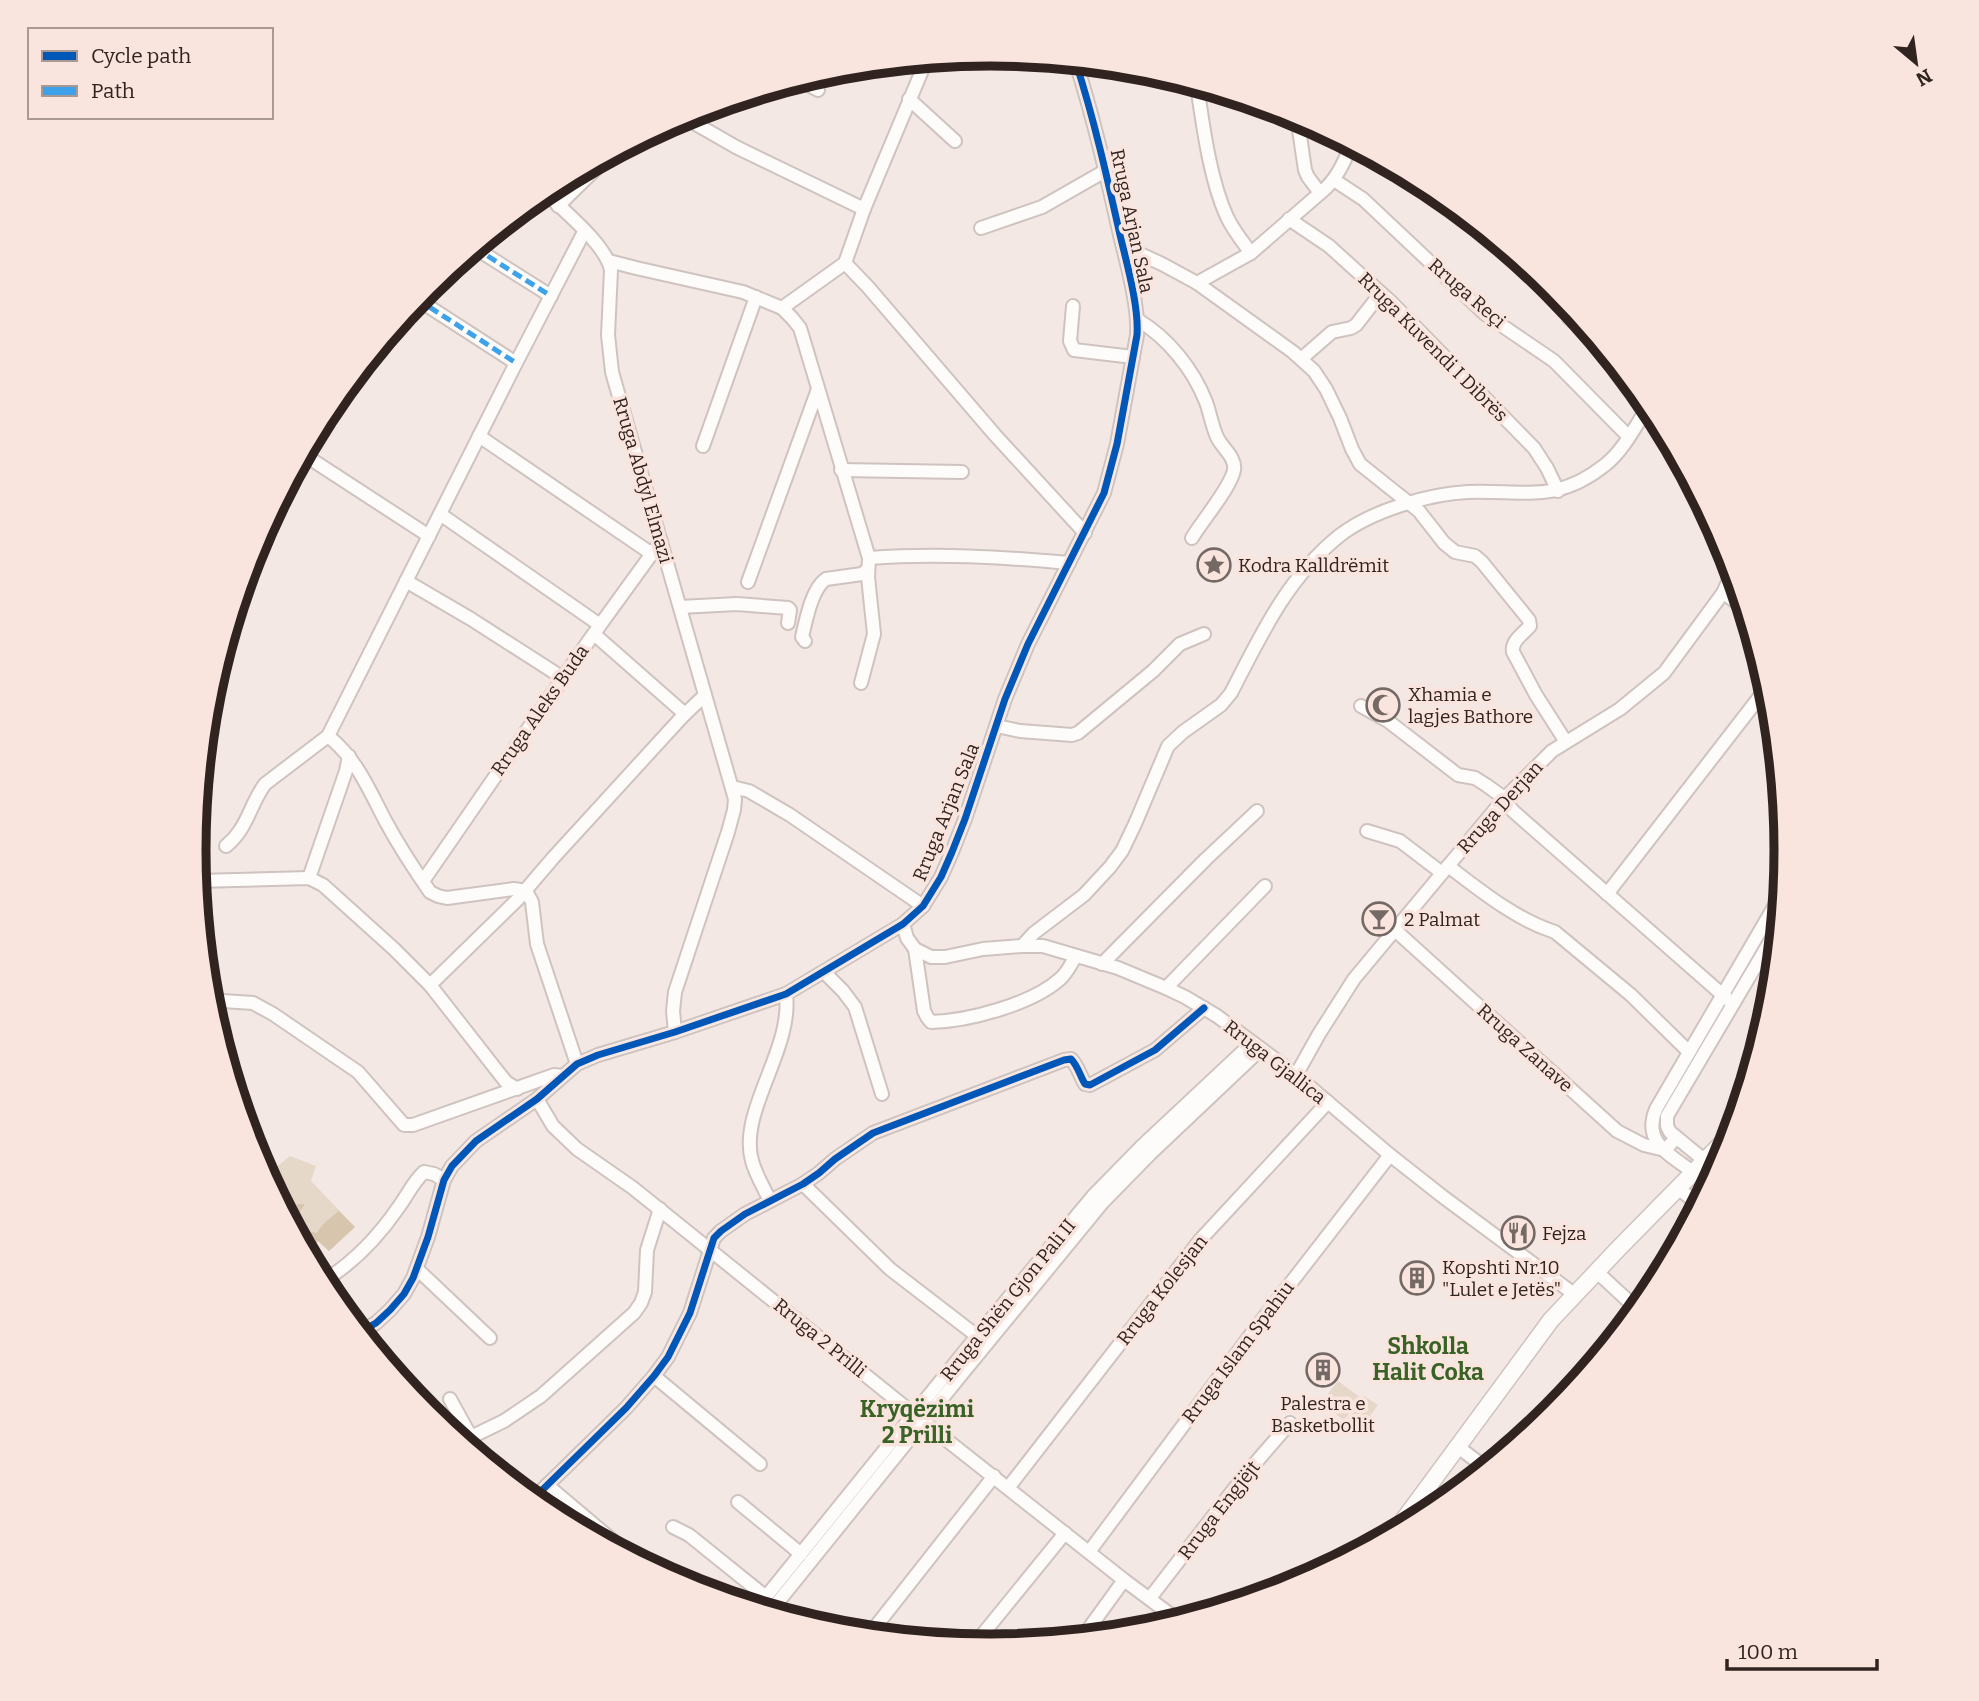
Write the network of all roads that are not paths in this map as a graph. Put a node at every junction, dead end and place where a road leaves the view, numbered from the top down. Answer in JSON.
{"nodes":[{"id":1,"x":922,"y":70,"type":"edge"},
{"id":2,"x":1079,"y":72,"type":"edge"},
{"id":3,"x":813,"y":87,"type":"edge"},
{"id":4,"x":818,"y":90,"type":"dead end"},
{"id":5,"x":1199,"y":95,"type":"edge"},
{"id":6,"x":909,"y":99,"type":"junction"},
{"id":7,"x":696,"y":124,"type":"edge"},
{"id":8,"x":1299,"y":130,"type":"edge"},
{"id":9,"x":955,"y":141,"type":"dead end"},
{"id":10,"x":1347,"y":153,"type":"edge"},
{"id":11,"x":1105,"y":171,"type":"junction"},
{"id":12,"x":585,"y":180,"type":"edge"},
{"id":13,"x":1334,"y":180,"type":"junction"},
{"id":14,"x":1321,"y":193,"type":"junction"},
{"id":15,"x":552,"y":200,"type":"edge"},
{"id":16,"x":558,"y":206,"type":"junction"},
{"id":17,"x":863,"y":209,"type":"junction"},
{"id":18,"x":1289,"y":219,"type":"junction"},
{"id":19,"x":981,"y":228,"type":"dead end"},
{"id":20,"x":584,"y":232,"type":"junction"},
{"id":21,"x":1123,"y":246,"type":"junction"},
{"id":22,"x":483,"y":253,"type":"edge"},
{"id":23,"x":1251,"y":253,"type":"junction"},
{"id":24,"x":609,"y":261,"type":"junction"},
{"id":25,"x":845,"y":262,"type":"junction"},
{"id":26,"x":1197,"y":283,"type":"junction"},
{"id":27,"x":1381,"y":293,"type":"junction"},
{"id":28,"x":551,"y":296,"type":"junction"},
{"id":29,"x":756,"y":297,"type":"junction"},
{"id":30,"x":427,"y":305,"type":"edge"},
{"id":31,"x":1073,"y":306,"type":"dead end"},
{"id":32,"x":782,"y":308,"type":"junction"},
{"id":33,"x":1138,"y":320,"type":"junction"},
{"id":34,"x":1133,"y":357,"type":"junction"},
{"id":35,"x":1301,"y":359,"type":"junction"},
{"id":36,"x":516,"y":363,"type":"junction"},
{"id":37,"x":818,"y":390,"type":"junction"},
{"id":38,"x":1642,"y":416,"type":"edge"},
{"id":39,"x":479,"y":436,"type":"junction"},
{"id":40,"x":1629,"y":437,"type":"junction"},
{"id":41,"x":703,"y":446,"type":"dead end"},
{"id":42,"x":311,"y":459,"type":"edge"},
{"id":43,"x":841,"y":470,"type":"junction"},
{"id":44,"x":962,"y":472,"type":"dead end"},
{"id":45,"x":1558,"y":491,"type":"junction"},
{"id":46,"x":1409,"y":502,"type":"junction"},
{"id":47,"x":440,"y":514,"type":"junction"},
{"id":48,"x":1085,"y":533,"type":"junction"},
{"id":49,"x":429,"y":536,"type":"junction"},
{"id":50,"x":1192,"y":538,"type":"dead end"},
{"id":51,"x":661,"y":541,"type":"junction"},
{"id":52,"x":652,"y":554,"type":"junction"},
{"id":53,"x":1069,"y":563,"type":"junction"},
{"id":54,"x":868,"y":564,"type":"junction"},
{"id":55,"x":406,"y":582,"type":"junction"},
{"id":56,"x":748,"y":582,"type":"dead end"},
{"id":57,"x":1727,"y":584,"type":"edge"},
{"id":58,"x":1723,"y":593,"type":"junction"},
{"id":59,"x":1732,"y":599,"type":"edge"},
{"id":60,"x":680,"y":607,"type":"junction"},
{"id":61,"x":788,"y":623,"type":"dead end"},
{"id":62,"x":597,"y":630,"type":"junction"},
{"id":63,"x":1204,"y":634,"type":"dead end"},
{"id":64,"x":805,"y":641,"type":"dead end"},
{"id":65,"x":563,"y":678,"type":"junction"},
{"id":66,"x":861,"y":683,"type":"dead end"},
{"id":67,"x":705,"y":695,"type":"junction"},
{"id":68,"x":1758,"y":699,"type":"edge"},
{"id":69,"x":1361,"y":706,"type":"dead end"},
{"id":70,"x":685,"y":714,"type":"junction"},
{"id":71,"x":997,"y":726,"type":"junction"},
{"id":72,"x":328,"y":736,"type":"junction"},
{"id":73,"x":1566,"y":742,"type":"junction"},
{"id":74,"x":349,"y":756,"type":"junction"},
{"id":75,"x":732,"y":787,"type":"junction"},
{"id":76,"x":1503,"y":800,"type":"junction"},
{"id":77,"x":1257,"y":811,"type":"dead end"},
{"id":78,"x":1367,"y":831,"type":"dead end"},
{"id":79,"x":226,"y":846,"type":"dead end"},
{"id":80,"x":1445,"y":869,"type":"junction"},
{"id":81,"x":309,"y":877,"type":"junction"},
{"id":82,"x":207,"y":881,"type":"edge"},
{"id":83,"x":422,"y":881,"type":"junction"},
{"id":84,"x":1265,"y":886,"type":"dead end"},
{"id":85,"x":526,"y":891,"type":"junction"},
{"id":86,"x":1607,"y":894,"type":"junction"},
{"id":87,"x":923,"y":906,"type":"junction"},
{"id":88,"x":1771,"y":912,"type":"edge"},
{"id":89,"x":903,"y":924,"type":"junction"},
{"id":90,"x":1395,"y":930,"type":"junction"},
{"id":91,"x":1768,"y":945,"type":"edge"},
{"id":92,"x":1022,"y":946,"type":"junction"},
{"id":93,"x":915,"y":949,"type":"junction"},
{"id":94,"x":1076,"y":956,"type":"junction"},
{"id":95,"x":1102,"y":964,"type":"junction"},
{"id":96,"x":824,"y":972,"type":"junction"},
{"id":97,"x":430,"y":985,"type":"junction"},
{"id":98,"x":1166,"y":988,"type":"junction"},
{"id":99,"x":786,"y":994,"type":"junction"},
{"id":100,"x":1722,"y":995,"type":"junction"},
{"id":101,"x":221,"y":1001,"type":"edge"},
{"id":102,"x":1733,"y":1004,"type":"junction"},
{"id":103,"x":1204,"y":1008,"type":"junction"},
{"id":104,"x":675,"y":1032,"type":"junction"},
{"id":105,"x":1257,"y":1046,"type":"junction"},
{"id":106,"x":1689,"y":1052,"type":"junction"},
{"id":107,"x":577,"y":1064,"type":"junction"},
{"id":108,"x":1296,"y":1075,"type":"junction"},
{"id":109,"x":562,"y":1076,"type":"junction"},
{"id":110,"x":517,"y":1089,"type":"junction"},
{"id":111,"x":882,"y":1094,"type":"dead end"},
{"id":112,"x":537,"y":1099,"type":"junction"},
{"id":113,"x":1328,"y":1102,"type":"junction"},
{"id":114,"x":1676,"y":1138,"type":"junction"},
{"id":115,"x":1665,"y":1150,"type":"junction"},
{"id":116,"x":1714,"y":1151,"type":"edge"},
{"id":117,"x":1390,"y":1155,"type":"junction"},
{"id":118,"x":1699,"y":1166,"type":"junction"},
{"id":119,"x":444,"y":1180,"type":"junction"},
{"id":120,"x":803,"y":1184,"type":"junction"},
{"id":121,"x":1678,"y":1188,"type":"junction"},
{"id":122,"x":1692,"y":1199,"type":"edge"},
{"id":123,"x":770,"y":1201,"type":"junction"},
{"id":124,"x":660,"y":1209,"type":"junction"},
{"id":125,"x":709,"y":1250,"type":"junction"},
{"id":126,"x":417,"y":1269,"type":"junction"},
{"id":127,"x":1596,"y":1272,"type":"junction"},
{"id":128,"x":332,"y":1275,"type":"edge"},
{"id":129,"x":1574,"y":1294,"type":"junction"},
{"id":130,"x":1629,"y":1302,"type":"edge"},
{"id":131,"x":368,"y":1328,"type":"edge"},
{"id":132,"x":977,"y":1336,"type":"junction"},
{"id":133,"x":490,"y":1338,"type":"dead end"},
{"id":134,"x":654,"y":1376,"type":"junction"},
{"id":135,"x":450,"y":1399,"type":"dead end"},
{"id":136,"x":920,"y":1418,"type":"junction"},
{"id":137,"x":1290,"y":1423,"type":"dead end"},
{"id":138,"x":1458,"y":1447,"type":"junction"},
{"id":139,"x":1479,"y":1462,"type":"edge"},
{"id":140,"x":760,"y":1464,"type":"dead end"},
{"id":141,"x":994,"y":1476,"type":"junction"},
{"id":142,"x":547,"y":1485,"type":"junction"},
{"id":143,"x":1008,"y":1488,"type":"junction"},
{"id":144,"x":540,"y":1492,"type":"edge"},
{"id":145,"x":738,"y":1502,"type":"dead end"},
{"id":146,"x":1410,"y":1511,"type":"edge"},
{"id":147,"x":673,"y":1527,"type":"dead end"},
{"id":148,"x":603,"y":1532,"type":"edge"},
{"id":149,"x":1065,"y":1533,"type":"junction"},
{"id":150,"x":1089,"y":1552,"type":"junction"},
{"id":151,"x":801,"y":1554,"type":"junction"},
{"id":152,"x":1124,"y":1580,"type":"junction"},
{"id":153,"x":766,"y":1597,"type":"junction"},
{"id":154,"x":1150,"y":1598,"type":"junction"},
{"id":155,"x":763,"y":1601,"type":"edge"},
{"id":156,"x":776,"y":1605,"type":"edge"},
{"id":157,"x":1169,"y":1613,"type":"edge"},
{"id":158,"x":876,"y":1626,"type":"edge"},
{"id":159,"x":1089,"y":1628,"type":"edge"},
{"id":160,"x":984,"y":1634,"type":"edge"}],
"edges":[{"from":1,"to":6,"type":"street"},
{"from":2,"to":11,"type":"street","name":"Rruga Arjan Sala"},
{"from":3,"to":4,"type":"street"},
{"from":5,"to":23,"type":"street"},
{"from":6,"to":9,"type":"street"},
{"from":6,"to":17,"type":"street"},
{"from":7,"to":17,"type":"street"},
{"from":8,"to":14,"type":"street"},
{"from":10,"to":13,"type":"street"},
{"from":11,"to":19,"type":"street"},
{"from":11,"to":21,"type":"street","name":"Rruga Arjan Sala"},
{"from":12,"to":16,"type":"street"},
{"from":13,"to":14,"type":"street"},
{"from":13,"to":40,"type":"street","name":"Rruga Reçi"},
{"from":14,"to":18,"type":"street"},
{"from":15,"to":16,"type":"street"},
{"from":16,"to":20,"type":"street"},
{"from":17,"to":25,"type":"street"},
{"from":18,"to":23,"type":"street"},
{"from":18,"to":27,"type":"street","name":"Rruga Kuvendi I Dibrës"},
{"from":20,"to":24,"type":"street"},
{"from":20,"to":28,"type":"street"},
{"from":21,"to":26,"type":"street"},
{"from":21,"to":33,"type":"street","name":"Rruga Arjan Sala"},
{"from":22,"to":28,"type":"street"},
{"from":23,"to":26,"type":"street"},
{"from":24,"to":29,"type":"street"},
{"from":24,"to":51,"type":"street","name":"Rruga Abdyl Elmazi"},
{"from":25,"to":32,"type":"street"},
{"from":25,"to":48,"type":"street"},
{"from":26,"to":35,"type":"street"},
{"from":27,"to":35,"type":"street"},
{"from":27,"to":45,"type":"street","name":"Rruga Kuvendi I Dibrës"},
{"from":28,"to":36,"type":"street"},
{"from":29,"to":32,"type":"street"},
{"from":29,"to":41,"type":"street"},
{"from":30,"to":36,"type":"street"},
{"from":31,"to":34,"type":"street"},
{"from":32,"to":37,"type":"street"},
{"from":33,"to":34,"type":"street","name":"Rruga Arjan Sala"},
{"from":33,"to":50,"type":"street"},
{"from":34,"to":48,"type":"street","name":"Rruga Arjan Sala"},
{"from":35,"to":46,"type":"street"},
{"from":36,"to":39,"type":"street"},
{"from":37,"to":43,"type":"street"},
{"from":37,"to":56,"type":"street"},
{"from":38,"to":40,"type":"street"},
{"from":39,"to":47,"type":"street"},
{"from":39,"to":52,"type":"street"},
{"from":40,"to":45,"type":"street"},
{"from":42,"to":49,"type":"street"},
{"from":43,"to":44,"type":"street"},
{"from":43,"to":54,"type":"street"},
{"from":45,"to":46,"type":"street"},
{"from":46,"to":73,"type":"street"},
{"from":46,"to":92,"type":"street"},
{"from":47,"to":49,"type":"street"},
{"from":47,"to":62,"type":"street"},
{"from":48,"to":53,"type":"street","name":"Rruga Arjan Sala"},
{"from":49,"to":55,"type":"street"},
{"from":51,"to":52,"type":"street","name":"Rruga Aleks Buda"},
{"from":51,"to":60,"type":"street","name":"Rruga Abdyl Elmazi"},
{"from":52,"to":62,"type":"street","name":"Rruga Aleks Buda"},
{"from":53,"to":54,"type":"street"},
{"from":53,"to":71,"type":"street","name":"Rruga Arjan Sala"},
{"from":54,"to":64,"type":"street"},
{"from":54,"to":66,"type":"street"},
{"from":55,"to":65,"type":"street"},
{"from":55,"to":72,"type":"street"},
{"from":57,"to":58,"type":"street","name":"Rruga Derjan"},
{"from":58,"to":59,"type":"street"},
{"from":58,"to":73,"type":"street","name":"Rruga Derjan"},
{"from":60,"to":61,"type":"street"},
{"from":60,"to":67,"type":"street","name":"Rruga Abdyl Elmazi"},
{"from":62,"to":65,"type":"street","name":"Rruga Aleks Buda"},
{"from":62,"to":70,"type":"street"},
{"from":63,"to":71,"type":"street"},
{"from":65,"to":83,"type":"street","name":"Rruga Aleks Buda"},
{"from":67,"to":70,"type":"street"},
{"from":67,"to":75,"type":"street","name":"Rruga Abdyl Elmazi"},
{"from":68,"to":86,"type":"street"},
{"from":69,"to":76,"type":"street"},
{"from":70,"to":85,"type":"street"},
{"from":71,"to":87,"type":"street","name":"Rruga Arjan Sala"},
{"from":72,"to":74,"type":"street"},
{"from":72,"to":79,"type":"street"},
{"from":73,"to":76,"type":"street","name":"Rruga Derjan"},
{"from":74,"to":81,"type":"street"},
{"from":74,"to":83,"type":"street"},
{"from":75,"to":87,"type":"street"},
{"from":75,"to":104,"type":"street","name":"Rruga Abdyl Elmazi"},
{"from":76,"to":80,"type":"street","name":"Rruga Derjan"},
{"from":76,"to":86,"type":"street"},
{"from":77,"to":95,"type":"street"},
{"from":78,"to":80,"type":"street"},
{"from":80,"to":90,"type":"street","name":"Rruga Derjan"},
{"from":80,"to":106,"type":"street"},
{"from":81,"to":82,"type":"street"},
{"from":81,"to":97,"type":"street"},
{"from":83,"to":85,"type":"street"},
{"from":84,"to":98,"type":"street"},
{"from":85,"to":97,"type":"street"},
{"from":85,"to":107,"type":"street"},
{"from":86,"to":100,"type":"street"},
{"from":87,"to":89,"type":"street","name":"Rruga Arjan Sala"},
{"from":88,"to":100,"type":"street"},
{"from":89,"to":93,"type":"street"},
{"from":89,"to":96,"type":"street","name":"Rruga Arjan Sala"},
{"from":90,"to":108,"type":"street","name":"Rruga Derjan"},
{"from":90,"to":115,"type":"street","name":"Rruga Zanave"},
{"from":91,"to":102,"type":"street"},
{"from":92,"to":93,"type":"street","name":"Rruga Gjallica"},
{"from":92,"to":94,"type":"street","name":"Rruga Gjallica"},
{"from":93,"to":94,"type":"street"},
{"from":94,"to":95,"type":"street","name":"Rruga Gjallica"},
{"from":95,"to":98,"type":"street","name":"Rruga Gjallica"},
{"from":96,"to":99,"type":"street","name":"Rruga Arjan Sala"},
{"from":96,"to":111,"type":"street"},
{"from":97,"to":110,"type":"street"},
{"from":98,"to":103,"type":"street","name":"Rruga Gjallica"},
{"from":99,"to":104,"type":"street","name":"Rruga Arjan Sala"},
{"from":99,"to":123,"type":"street"},
{"from":100,"to":102,"type":"street"},
{"from":100,"to":106,"type":"street"},
{"from":101,"to":110,"type":"street"},
{"from":102,"to":114,"type":"street"},
{"from":103,"to":105,"type":"street","name":"Rruga Gjallica"},
{"from":103,"to":120,"type":"street"},
{"from":104,"to":107,"type":"street","name":"Rruga Arjan Sala"},
{"from":105,"to":108,"type":"street","name":"Rruga Gjallica"},
{"from":105,"to":132,"type":"street","name":"Rruga Shën Gjon Pali II"},
{"from":105,"to":136,"type":"street","name":"Rruga Shën Gjon Pali II"},
{"from":106,"to":115,"type":"street"},
{"from":107,"to":109,"type":"street","name":"Rruga Arjan Sala"},
{"from":108,"to":113,"type":"street","name":"Rruga Gjallica"},
{"from":109,"to":110,"type":"street"},
{"from":109,"to":112,"type":"street","name":"Rruga Arjan Sala"},
{"from":112,"to":119,"type":"street","name":"Rruga Arjan Sala"},
{"from":112,"to":124,"type":"street","name":"Rruga 2 Prilli"},
{"from":113,"to":117,"type":"street","name":"Rruga Gjallica"},
{"from":113,"to":143,"type":"street","name":"Rruga Kolesjan"},
{"from":114,"to":115,"type":"street"},
{"from":114,"to":118,"type":"street"},
{"from":115,"to":118,"type":"street"},
{"from":116,"to":118,"type":"main road"},
{"from":117,"to":129,"type":"street","name":"Rruga Gjallica"},
{"from":117,"to":150,"type":"street","name":"Rruga Islam Spahiu"},
{"from":118,"to":121,"type":"main road"},
{"from":119,"to":126,"type":"street","name":"Rruga Arjan Sala"},
{"from":119,"to":128,"type":"street"},
{"from":120,"to":123,"type":"street"},
{"from":120,"to":132,"type":"street"},
{"from":121,"to":122,"type":"street"},
{"from":121,"to":127,"type":"main road"},
{"from":123,"to":125,"type":"street"},
{"from":124,"to":125,"type":"street","name":"Rruga 2 Prilli"},
{"from":124,"to":135,"type":"street"},
{"from":125,"to":134,"type":"street"},
{"from":125,"to":136,"type":"street","name":"Rruga 2 Prilli"},
{"from":126,"to":131,"type":"street","name":"Rruga Arjan Sala"},
{"from":126,"to":133,"type":"street"},
{"from":127,"to":129,"type":"main road"},
{"from":127,"to":130,"type":"street"},
{"from":129,"to":138,"type":"main road"},
{"from":132,"to":136,"type":"street","name":"Rruga Shën Gjon Pali II"},
{"from":134,"to":140,"type":"street"},
{"from":134,"to":142,"type":"street"},
{"from":136,"to":141,"type":"street","name":"Rruga 2 Prilli"},
{"from":136,"to":151,"type":"street","name":"Rruga Shën Gjon Pali II"},
{"from":136,"to":156,"type":"street","name":"Rruga Shën Gjon Pali II"},
{"from":137,"to":154,"type":"street","name":"Rruga Engjëjt"},
{"from":138,"to":139,"type":"street"},
{"from":138,"to":146,"type":"main road"},
{"from":141,"to":143,"type":"street","name":"Rruga 2 Prilli"},
{"from":141,"to":158,"type":"street"},
{"from":142,"to":144,"type":"street"},
{"from":142,"to":148,"type":"street"},
{"from":143,"to":149,"type":"street","name":"Rruga 2 Prilli"},
{"from":145,"to":151,"type":"street"},
{"from":147,"to":153,"type":"street"},
{"from":149,"to":150,"type":"street","name":"Rruga 2 Prilli"},
{"from":149,"to":160,"type":"street"},
{"from":150,"to":152,"type":"street","name":"Rruga 2 Prilli"},
{"from":151,"to":153,"type":"street","name":"Rruga Shën Gjon Pali II"},
{"from":152,"to":154,"type":"street","name":"Rruga 2 Prilli"},
{"from":152,"to":159,"type":"street"},
{"from":153,"to":155,"type":"street","name":"Rruga Shën Gjon Pali II"},
{"from":154,"to":157,"type":"street","name":"Rruga 2 Prilli"}]}
